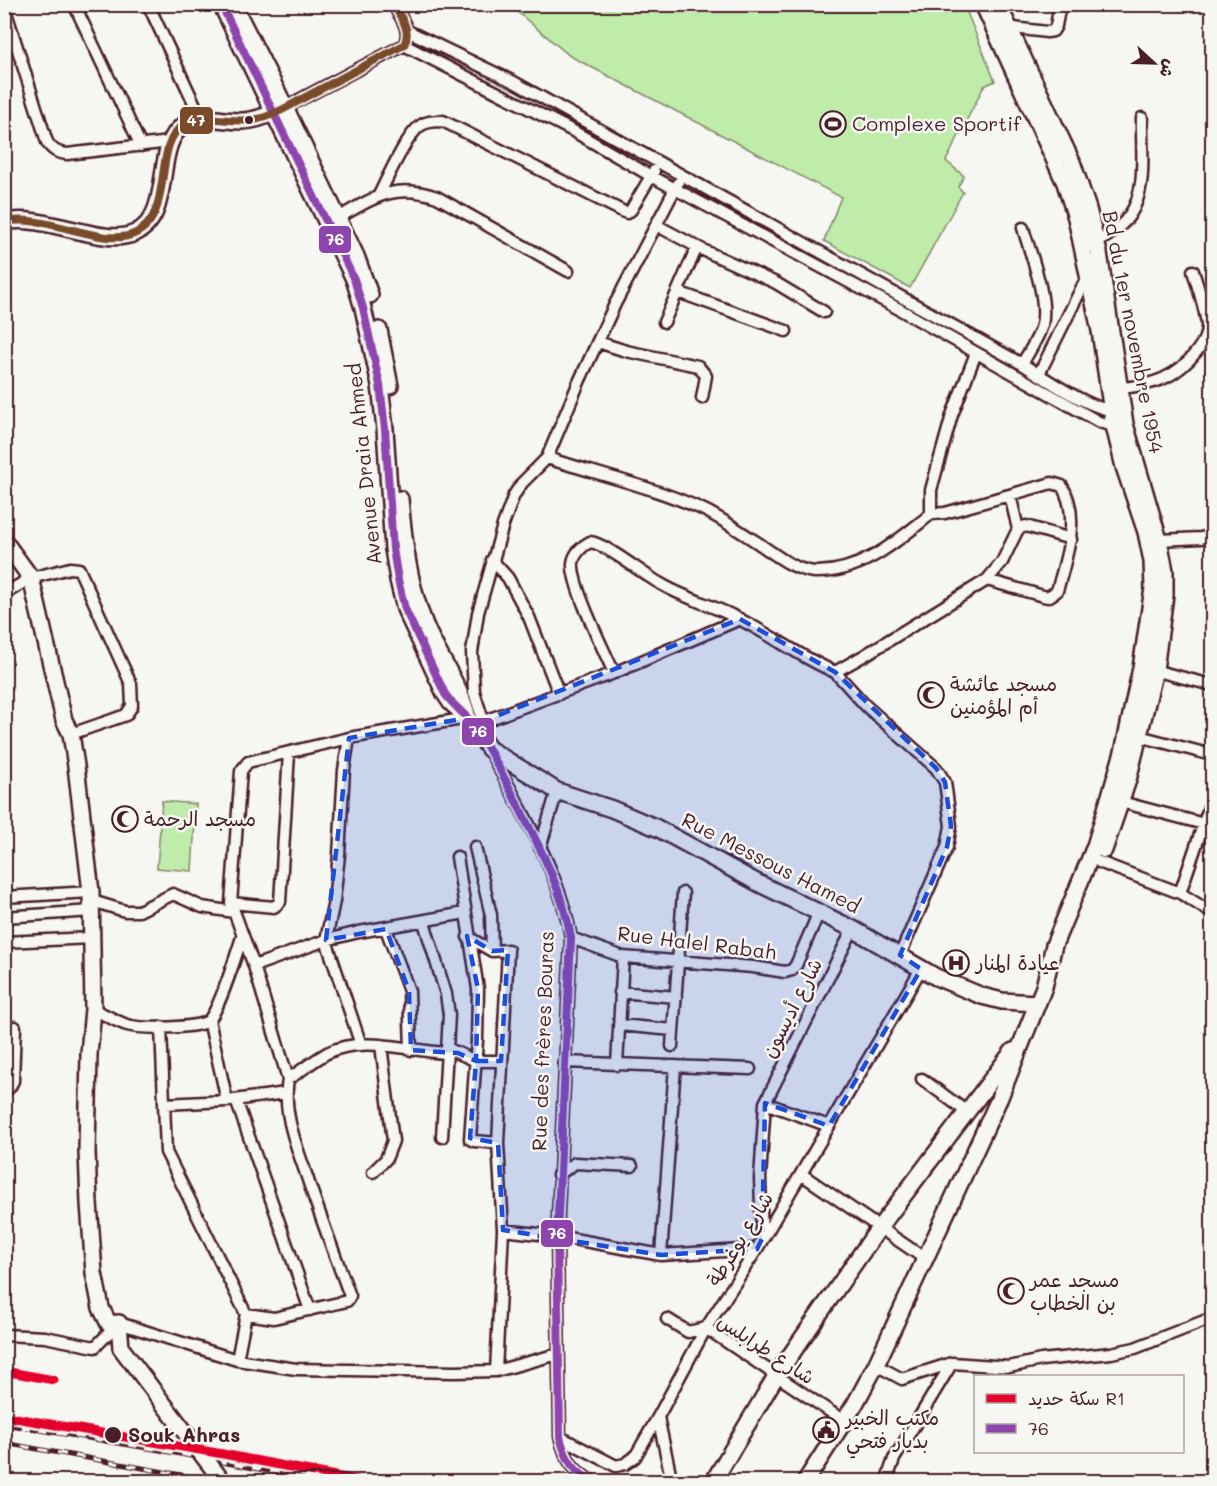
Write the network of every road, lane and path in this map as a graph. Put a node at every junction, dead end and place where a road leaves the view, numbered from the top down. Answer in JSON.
{"nodes":[{"id":1,"x":74,"y":4,"type":"edge"},
{"id":2,"x":148,"y":4,"type":"edge"},
{"id":3,"x":221,"y":4,"type":"edge"},
{"id":4,"x":234,"y":4,"type":"edge"},
{"id":5,"x":393,"y":4,"type":"edge"},
{"id":6,"x":983,"y":4,"type":"edge"},
{"id":7,"x":998,"y":4,"type":"edge"},
{"id":8,"x":1060,"y":4,"type":"edge"},
{"id":9,"x":4,"y":6,"type":"edge"},
{"id":10,"x":7,"y":22,"type":"edge"},
{"id":11,"x":993,"y":26,"type":"junction"},
{"id":12,"x":1009,"y":27,"type":"junction"},
{"id":13,"x":408,"y":31,"type":"junction"},
{"id":14,"x":404,"y":45,"type":"junction"},
{"id":15,"x":279,"y":110,"type":"junction"},
{"id":16,"x":201,"y":118,"type":"junction"},
{"id":17,"x":1142,"y":118,"type":"dead end"},
{"id":18,"x":170,"y":142,"type":"junction"},
{"id":19,"x":141,"y":146,"type":"junction"},
{"id":20,"x":659,"y":163,"type":"junction"},
{"id":21,"x":681,"y":175,"type":"junction"},
{"id":22,"x":651,"y":176,"type":"junction"},
{"id":23,"x":675,"y":189,"type":"junction"},
{"id":24,"x":379,"y":195,"type":"junction"},
{"id":25,"x":338,"y":218,"type":"junction"},
{"id":26,"x":4,"y":222,"type":"edge"},
{"id":27,"x":656,"y":225,"type":"junction"},
{"id":28,"x":1023,"y":228,"type":"dead end"},
{"id":29,"x":697,"y":247,"type":"junction"},
{"id":30,"x":1098,"y":248,"type":"junction"},
{"id":31,"x":568,"y":271,"type":"dead end"},
{"id":32,"x":1193,"y":271,"type":"dead end"},
{"id":33,"x":1089,"y":274,"type":"junction"},
{"id":34,"x":678,"y":292,"type":"junction"},
{"id":35,"x":824,"y":312,"type":"dead end"},
{"id":36,"x":664,"y":322,"type":"dead end"},
{"id":37,"x":786,"y":331,"type":"dead end"},
{"id":38,"x":598,"y":342,"type":"junction"},
{"id":39,"x":976,"y":352,"type":"junction"},
{"id":40,"x":1023,"y":364,"type":"junction"},
{"id":41,"x":1039,"y":374,"type":"junction"},
{"id":42,"x":1121,"y":388,"type":"junction"},
{"id":43,"x":702,"y":398,"type":"dead end"},
{"id":44,"x":1119,"y":418,"type":"junction"},
{"id":45,"x":547,"y":458,"type":"junction"},
{"id":46,"x":394,"y":483,"type":"junction"},
{"id":47,"x":1010,"y":495,"type":"junction"},
{"id":48,"x":931,"y":514,"type":"junction"},
{"id":49,"x":1018,"y":529,"type":"junction"},
{"id":50,"x":1212,"y":535,"type":"edge"},
{"id":51,"x":1071,"y":539,"type":"junction"},
{"id":52,"x":1159,"y":540,"type":"junction"},
{"id":53,"x":4,"y":541,"type":"edge"},
{"id":54,"x":492,"y":560,"type":"junction"},
{"id":55,"x":31,"y":578,"type":"junction"},
{"id":56,"x":987,"y":580,"type":"junction"},
{"id":57,"x":4,"y":594,"type":"edge"},
{"id":58,"x":740,"y":619,"type":"junction"},
{"id":59,"x":1148,"y":669,"type":"junction"},
{"id":60,"x":835,"y":672,"type":"junction"},
{"id":61,"x":614,"y":673,"type":"junction"},
{"id":62,"x":1212,"y":685,"type":"edge"},
{"id":63,"x":559,"y":694,"type":"junction"},
{"id":64,"x":475,"y":721,"type":"junction"},
{"id":65,"x":71,"y":734,"type":"junction"},
{"id":66,"x":1139,"y":736,"type":"junction"},
{"id":67,"x":350,"y":738,"type":"junction"},
{"id":68,"x":489,"y":749,"type":"junction"},
{"id":69,"x":289,"y":753,"type":"junction"},
{"id":70,"x":1212,"y":755,"type":"edge"},
{"id":71,"x":557,"y":791,"type":"junction"},
{"id":72,"x":1212,"y":799,"type":"edge"},
{"id":73,"x":1121,"y":801,"type":"junction"},
{"id":74,"x":1204,"y":824,"type":"junction"},
{"id":75,"x":476,"y":847,"type":"dead end"},
{"id":76,"x":540,"y":848,"type":"junction"},
{"id":77,"x":457,"y":857,"type":"dead end"},
{"id":78,"x":1099,"y":862,"type":"junction"},
{"id":79,"x":683,"y":892,"type":"dead end"},
{"id":80,"x":1180,"y":893,"type":"junction"},
{"id":81,"x":4,"y":897,"type":"edge"},
{"id":82,"x":92,"y":902,"type":"junction"},
{"id":83,"x":233,"y":908,"type":"junction"},
{"id":84,"x":819,"y":912,"type":"junction"},
{"id":85,"x":465,"y":913,"type":"junction"},
{"id":86,"x":1212,"y":914,"type":"edge"},
{"id":87,"x":4,"y":917,"type":"edge"},
{"id":88,"x":424,"y":922,"type":"junction"},
{"id":89,"x":386,"y":928,"type":"junction"},
{"id":90,"x":853,"y":929,"type":"junction"},
{"id":91,"x":242,"y":937,"type":"junction"},
{"id":92,"x":468,"y":937,"type":"junction"},
{"id":93,"x":92,"y":938,"type":"junction"},
{"id":94,"x":571,"y":938,"type":"junction"},
{"id":95,"x":326,"y":940,"type":"junction"},
{"id":96,"x":4,"y":942,"type":"edge"},
{"id":97,"x":492,"y":951,"type":"junction"},
{"id":98,"x":900,"y":955,"type":"junction"},
{"id":99,"x":623,"y":957,"type":"junction"},
{"id":100,"x":679,"y":961,"type":"junction"},
{"id":101,"x":254,"y":966,"type":"junction"},
{"id":102,"x":921,"y":969,"type":"junction"},
{"id":103,"x":1044,"y":987,"type":"junction"},
{"id":104,"x":620,"y":992,"type":"junction"},
{"id":105,"x":676,"y":997,"type":"junction"},
{"id":106,"x":1037,"y":1003,"type":"junction"},
{"id":107,"x":93,"y":1009,"type":"junction"},
{"id":108,"x":209,"y":1020,"type":"junction"},
{"id":109,"x":619,"y":1025,"type":"junction"},
{"id":110,"x":15,"y":1027,"type":"dead end"},
{"id":111,"x":161,"y":1027,"type":"junction"},
{"id":112,"x":673,"y":1030,"type":"junction"},
{"id":113,"x":1020,"y":1044,"type":"junction"},
{"id":114,"x":360,"y":1045,"type":"junction"},
{"id":115,"x":381,"y":1045,"type":"junction"},
{"id":116,"x":672,"y":1046,"type":"dead end"},
{"id":117,"x":411,"y":1050,"type":"junction"},
{"id":118,"x":447,"y":1050,"type":"junction"},
{"id":119,"x":476,"y":1061,"type":"junction"},
{"id":120,"x":501,"y":1061,"type":"junction"},
{"id":121,"x":564,"y":1062,"type":"junction"},
{"id":122,"x":617,"y":1065,"type":"junction"},
{"id":123,"x":675,"y":1066,"type":"junction"},
{"id":124,"x":750,"y":1069,"type":"dead end"},
{"id":125,"x":288,"y":1079,"type":"junction"},
{"id":126,"x":922,"y":1079,"type":"dead end"},
{"id":127,"x":4,"y":1090,"type":"edge"},
{"id":128,"x":286,"y":1093,"type":"junction"},
{"id":129,"x":231,"y":1100,"type":"junction"},
{"id":130,"x":765,"y":1103,"type":"junction"},
{"id":131,"x":164,"y":1104,"type":"junction"},
{"id":132,"x":967,"y":1112,"type":"junction"},
{"id":133,"x":829,"y":1126,"type":"junction"},
{"id":134,"x":442,"y":1137,"type":"dead end"},
{"id":135,"x":498,"y":1145,"type":"junction"},
{"id":136,"x":632,"y":1166,"type":"dead end"},
{"id":137,"x":373,"y":1172,"type":"dead end"},
{"id":138,"x":801,"y":1174,"type":"junction"},
{"id":139,"x":558,"y":1175,"type":"junction"},
{"id":140,"x":879,"y":1228,"type":"junction"},
{"id":141,"x":503,"y":1230,"type":"junction"},
{"id":142,"x":557,"y":1236,"type":"junction"},
{"id":143,"x":760,"y":1244,"type":"junction"},
{"id":144,"x":661,"y":1255,"type":"junction"},
{"id":145,"x":924,"y":1258,"type":"junction"},
{"id":146,"x":309,"y":1310,"type":"junction"},
{"id":147,"x":246,"y":1314,"type":"junction"},
{"id":148,"x":1212,"y":1318,"type":"edge"},
{"id":149,"x":667,"y":1319,"type":"dead end"},
{"id":150,"x":119,"y":1323,"type":"junction"},
{"id":151,"x":706,"y":1328,"type":"junction"},
{"id":152,"x":4,"y":1335,"type":"edge"},
{"id":153,"x":558,"y":1354,"type":"junction"},
{"id":154,"x":237,"y":1360,"type":"junction"},
{"id":155,"x":952,"y":1363,"type":"junction"},
{"id":156,"x":876,"y":1365,"type":"junction"},
{"id":157,"x":496,"y":1371,"type":"junction"},
{"id":158,"x":776,"y":1376,"type":"junction"},
{"id":159,"x":658,"y":1417,"type":"junction"},
{"id":160,"x":844,"y":1421,"type":"junction"},
{"id":161,"x":560,"y":1437,"type":"junction"},
{"id":162,"x":223,"y":1482,"type":"edge"},
{"id":163,"x":593,"y":1482,"type":"edge"},
{"id":164,"x":672,"y":1482,"type":"edge"},
{"id":165,"x":713,"y":1482,"type":"edge"},
{"id":166,"x":805,"y":1482,"type":"edge"},
{"id":167,"x":886,"y":1482,"type":"edge"}],
"edges":[{"from":1,"to":19,"type":"street"},
{"from":2,"to":16,"type":"street"},
{"from":3,"to":15,"type":"street","name":"Avenue Draia Ahmed"},
{"from":4,"to":15,"type":"street","name":"Avenue Draia Ahmed"},
{"from":5,"to":13,"type":"street"},
{"from":6,"to":11,"type":"street"},
{"from":7,"to":12,"type":"street","name":"Bd du 1er novembre 1954"},
{"from":8,"to":12,"type":"street"},
{"from":9,"to":10,"type":"street"},
{"from":10,"to":19,"type":"street"},
{"from":11,"to":12,"type":"street"},
{"from":11,"to":33,"type":"street"},
{"from":12,"to":30,"type":"street","name":"Bd du 1er novembre 1954"},
{"from":13,"to":14,"type":"street"},
{"from":13,"to":20,"type":"street"},
{"from":14,"to":15,"type":"street"},
{"from":14,"to":22,"type":"street"},
{"from":15,"to":16,"type":"street"},
{"from":15,"to":25,"type":"street","name":"Avenue Draia Ahmed"},
{"from":15,"to":46,"type":"street","name":"Avenue Draia Ahmed"},
{"from":16,"to":18,"type":"street"},
{"from":17,"to":30,"type":"street"},
{"from":18,"to":19,"type":"street"},
{"from":18,"to":26,"type":"street"},
{"from":20,"to":21,"type":"street"},
{"from":20,"to":22,"type":"street"},
{"from":21,"to":23,"type":"street"},
{"from":21,"to":40,"type":"street"},
{"from":22,"to":23,"type":"street"},
{"from":22,"to":24,"type":"street"},
{"from":23,"to":27,"type":"street"},
{"from":23,"to":39,"type":"street"},
{"from":24,"to":25,"type":"street"},
{"from":24,"to":31,"type":"street"},
{"from":25,"to":46,"type":"street","name":"Avenue Draia Ahmed"},
{"from":27,"to":29,"type":"street"},
{"from":27,"to":38,"type":"street"},
{"from":28,"to":40,"type":"street"},
{"from":29,"to":34,"type":"street"},
{"from":29,"to":35,"type":"street"},
{"from":30,"to":33,"type":"street"},
{"from":30,"to":42,"type":"street","name":"Bd du 1er novembre 1954"},
{"from":32,"to":42,"type":"street"},
{"from":33,"to":41,"type":"street"},
{"from":33,"to":44,"type":"street"},
{"from":34,"to":36,"type":"street"},
{"from":34,"to":37,"type":"street"},
{"from":38,"to":43,"type":"street"},
{"from":38,"to":45,"type":"street"},
{"from":39,"to":44,"type":"street"},
{"from":39,"to":48,"type":"street"},
{"from":40,"to":41,"type":"street"},
{"from":41,"to":44,"type":"street"},
{"from":42,"to":44,"type":"street","name":"Bd du 1er novembre 1954"},
{"from":44,"to":52,"type":"street","name":"Bd du 1er novembre 1954"},
{"from":44,"to":59,"type":"street"},
{"from":45,"to":48,"type":"street"},
{"from":45,"to":54,"type":"street"},
{"from":46,"to":64,"type":"street","name":"Avenue Draia Ahmed"},
{"from":47,"to":48,"type":"street"},
{"from":47,"to":49,"type":"street"},
{"from":47,"to":51,"type":"street"},
{"from":49,"to":51,"type":"street"},
{"from":49,"to":56,"type":"street"},
{"from":50,"to":52,"type":"street"},
{"from":51,"to":56,"type":"street"},
{"from":52,"to":59,"type":"street","name":"Bd du 1er novembre 1954"},
{"from":53,"to":55,"type":"street"},
{"from":54,"to":63,"type":"street"},
{"from":54,"to":64,"type":"street"},
{"from":55,"to":57,"type":"street"},
{"from":55,"to":65,"type":"street"},
{"from":55,"to":65,"type":"street"},
{"from":56,"to":60,"type":"street"},
{"from":58,"to":60,"type":"street"},
{"from":58,"to":61,"type":"street"},
{"from":58,"to":61,"type":"street"},
{"from":59,"to":62,"type":"street"},
{"from":59,"to":66,"type":"street","name":"Bd du 1er novembre 1954"},
{"from":59,"to":103,"type":"street"},
{"from":60,"to":98,"type":"street"},
{"from":61,"to":63,"type":"street"},
{"from":63,"to":64,"type":"street"},
{"from":64,"to":67,"type":"street"},
{"from":64,"to":68,"type":"street","name":"Rue des frères Bouras"},
{"from":65,"to":82,"type":"street"},
{"from":66,"to":70,"type":"street"},
{"from":66,"to":73,"type":"street","name":"Bd du 1er novembre 1954"},
{"from":67,"to":69,"type":"street"},
{"from":67,"to":95,"type":"street"},
{"from":68,"to":71,"type":"street","name":"Rue Messous Hamed"},
{"from":68,"to":76,"type":"street","name":"Rue des frères Bouras"},
{"from":69,"to":83,"type":"street"},
{"from":69,"to":83,"type":"street"},
{"from":71,"to":76,"type":"street"},
{"from":71,"to":84,"type":"street","name":"Rue Messous Hamed"},
{"from":72,"to":74,"type":"street"},
{"from":73,"to":74,"type":"street"},
{"from":73,"to":78,"type":"street","name":"Bd du 1er novembre 1954"},
{"from":74,"to":80,"type":"street"},
{"from":75,"to":97,"type":"street"},
{"from":76,"to":94,"type":"street","name":"Rue des frères Bouras"},
{"from":77,"to":85,"type":"street"},
{"from":78,"to":80,"type":"street"},
{"from":78,"to":103,"type":"street","name":"Bd du 1er novembre 1954"},
{"from":79,"to":100,"type":"street"},
{"from":80,"to":86,"type":"street"},
{"from":81,"to":82,"type":"street"},
{"from":82,"to":83,"type":"street"},
{"from":82,"to":87,"type":"street"},
{"from":82,"to":93,"type":"street"},
{"from":83,"to":91,"type":"street"},
{"from":84,"to":90,"type":"street","name":"Rue Messous Hamed"},
{"from":84,"to":100,"type":"street","name":"Rue Halel Rabah"},
{"from":85,"to":88,"type":"street"},
{"from":85,"to":92,"type":"street"},
{"from":88,"to":89,"type":"street"},
{"from":88,"to":118,"type":"street"},
{"from":89,"to":95,"type":"street"},
{"from":89,"to":117,"type":"street"},
{"from":90,"to":98,"type":"street","name":"Rue Messous Hamed"},
{"from":90,"to":130,"type":"street","name":"شارع أديسون"},
{"from":91,"to":101,"type":"street"},
{"from":91,"to":108,"type":"street"},
{"from":92,"to":97,"type":"street"},
{"from":92,"to":119,"type":"street"},
{"from":93,"to":96,"type":"street"},
{"from":93,"to":107,"type":"street"},
{"from":94,"to":99,"type":"street","name":"Rue Halel Rabah"},
{"from":94,"to":121,"type":"street","name":"Rue des frères Bouras"},
{"from":95,"to":101,"type":"street"},
{"from":95,"to":114,"type":"street"},
{"from":97,"to":120,"type":"street"},
{"from":98,"to":102,"type":"street","name":"Rue Messous Hamed"},
{"from":99,"to":100,"type":"street","name":"Rue Halel Rabah"},
{"from":99,"to":104,"type":"street"},
{"from":100,"to":105,"type":"street"},
{"from":101,"to":125,"type":"street"},
{"from":102,"to":106,"type":"street","name":"Rue Messous Hamed"},
{"from":102,"to":133,"type":"street","name":"شارع يوغرطة"},
{"from":103,"to":106,"type":"street"},
{"from":104,"to":105,"type":"street"},
{"from":104,"to":109,"type":"street"},
{"from":105,"to":112,"type":"street"},
{"from":106,"to":113,"type":"street"},
{"from":107,"to":111,"type":"street"},
{"from":107,"to":150,"type":"street"},
{"from":108,"to":111,"type":"street"},
{"from":108,"to":129,"type":"street"},
{"from":109,"to":112,"type":"street"},
{"from":109,"to":122,"type":"street"},
{"from":110,"to":127,"type":"street"},
{"from":111,"to":131,"type":"street"},
{"from":112,"to":116,"type":"street"},
{"from":113,"to":132,"type":"street"},
{"from":113,"to":145,"type":"street"},
{"from":114,"to":115,"type":"street"},
{"from":114,"to":125,"type":"street"},
{"from":115,"to":117,"type":"street"},
{"from":115,"to":137,"type":"street"},
{"from":117,"to":118,"type":"street"},
{"from":118,"to":119,"type":"street"},
{"from":118,"to":134,"type":"street"},
{"from":119,"to":120,"type":"street"},
{"from":119,"to":135,"type":"street"},
{"from":120,"to":135,"type":"street"},
{"from":121,"to":122,"type":"street"},
{"from":121,"to":139,"type":"street","name":"Rue des frères Bouras"},
{"from":122,"to":123,"type":"street"},
{"from":123,"to":124,"type":"street"},
{"from":123,"to":144,"type":"street"},
{"from":125,"to":128,"type":"street"},
{"from":126,"to":132,"type":"street"},
{"from":128,"to":129,"type":"street"},
{"from":128,"to":146,"type":"street"},
{"from":129,"to":131,"type":"street"},
{"from":129,"to":146,"type":"street"},
{"from":130,"to":133,"type":"street"},
{"from":130,"to":143,"type":"street"},
{"from":131,"to":147,"type":"street"},
{"from":132,"to":140,"type":"street"},
{"from":133,"to":138,"type":"street","name":"شارع يوغرطة"},
{"from":135,"to":141,"type":"street"},
{"from":136,"to":139,"type":"street"},
{"from":138,"to":140,"type":"street"},
{"from":138,"to":143,"type":"street","name":"شارع يوغرطة"},
{"from":139,"to":142,"type":"street","name":"Rue des frères Bouras"},
{"from":140,"to":145,"type":"street"},
{"from":140,"to":158,"type":"street"},
{"from":141,"to":142,"type":"street"},
{"from":141,"to":157,"type":"street"},
{"from":142,"to":144,"type":"street"},
{"from":142,"to":153,"type":"street"},
{"from":143,"to":144,"type":"street"},
{"from":143,"to":151,"type":"street","name":"شارع يوغرطة"},
{"from":145,"to":156,"type":"street"},
{"from":146,"to":147,"type":"street"},
{"from":147,"to":154,"type":"street"},
{"from":148,"to":155,"type":"street"},
{"from":149,"to":151,"type":"street","name":"شارع طرابلس"},
{"from":150,"to":152,"type":"street"},
{"from":150,"to":154,"type":"street"},
{"from":150,"to":162,"type":"street","bridge":true},
{"from":151,"to":158,"type":"street","name":"شارع طرابلس"},
{"from":151,"to":159,"type":"street","name":"شارع يوغرطة"},
{"from":153,"to":157,"type":"street"},
{"from":153,"to":161,"type":"street"},
{"from":154,"to":157,"type":"street"},
{"from":155,"to":156,"type":"street"},
{"from":155,"to":167,"type":"street"},
{"from":156,"to":160,"type":"street"},
{"from":158,"to":160,"type":"street","name":"شارع طرابلس"},
{"from":158,"to":165,"type":"street"},
{"from":159,"to":161,"type":"street","name":"شارع يوغرطة"},
{"from":159,"to":164,"type":"street"},
{"from":160,"to":166,"type":"street"},
{"from":161,"to":163,"type":"street"}]}
